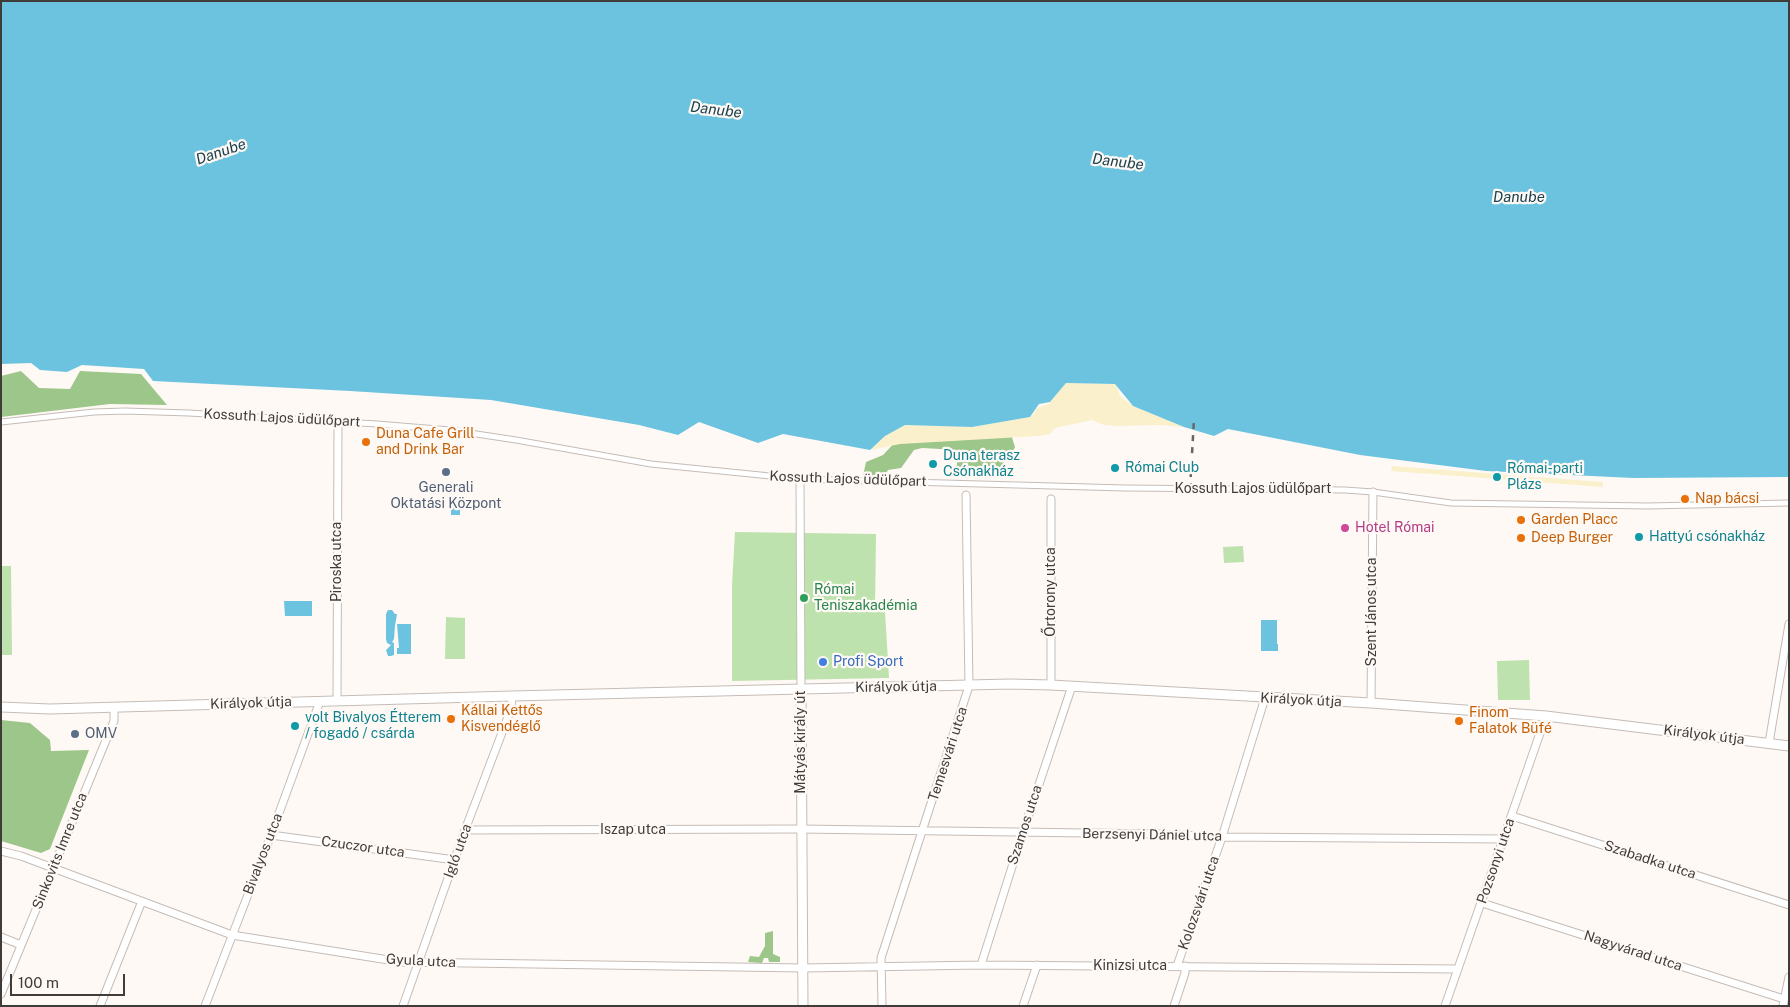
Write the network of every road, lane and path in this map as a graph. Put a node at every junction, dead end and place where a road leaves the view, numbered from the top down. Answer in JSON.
{"nodes":[{"id":1,"x":1,"y":422,"type":"edge"},
{"id":2,"x":338,"y":422,"type":"junction"},
{"id":3,"x":800,"y":479,"type":"junction"},
{"id":4,"x":1373,"y":492,"type":"junction"},
{"id":5,"x":966,"y":495,"type":"dead end"},
{"id":6,"x":1051,"y":500,"type":"dead end"},
{"id":7,"x":1789,"y":503,"type":"edge"},
{"id":8,"x":1789,"y":624,"type":"edge"},
{"id":9,"x":1051,"y":685,"type":"junction"},
{"id":10,"x":969,"y":686,"type":"junction"},
{"id":11,"x":1072,"y":686,"type":"junction"},
{"id":12,"x":801,"y":690,"type":"junction"},
{"id":13,"x":512,"y":696,"type":"junction"},
{"id":14,"x":1265,"y":698,"type":"junction"},
{"id":15,"x":320,"y":701,"type":"junction"},
{"id":16,"x":337,"y":701,"type":"junction"},
{"id":17,"x":1372,"y":703,"type":"junction"},
{"id":18,"x":1,"y":708,"type":"edge"},
{"id":19,"x":114,"y":708,"type":"junction"},
{"id":20,"x":1546,"y":716,"type":"junction"},
{"id":21,"x":1769,"y":744,"type":"junction"},
{"id":22,"x":1789,"y":746,"type":"edge"},
{"id":23,"x":1512,"y":816,"type":"junction"},
{"id":24,"x":801,"y":829,"type":"junction"},
{"id":25,"x":465,"y":830,"type":"junction"},
{"id":26,"x":923,"y":831,"type":"junction"},
{"id":27,"x":1022,"y":832,"type":"junction"},
{"id":28,"x":271,"y":835,"type":"junction"},
{"id":29,"x":1222,"y":837,"type":"junction"},
{"id":30,"x":1504,"y":839,"type":"junction"},
{"id":31,"x":1,"y":851,"type":"edge"},
{"id":32,"x":455,"y":860,"type":"junction"},
{"id":33,"x":53,"y":868,"type":"junction"},
{"id":34,"x":142,"y":901,"type":"junction"},
{"id":35,"x":1482,"y":902,"type":"junction"},
{"id":36,"x":1789,"y":904,"type":"edge"},
{"id":37,"x":232,"y":934,"type":"junction"},
{"id":38,"x":1,"y":937,"type":"edge"},
{"id":39,"x":21,"y":945,"type":"junction"},
{"id":40,"x":419,"y":963,"type":"junction"},
{"id":41,"x":881,"y":965,"type":"junction"},
{"id":42,"x":981,"y":965,"type":"junction"},
{"id":43,"x":1036,"y":965,"type":"junction"},
{"id":44,"x":1177,"y":966,"type":"junction"},
{"id":45,"x":1185,"y":966,"type":"junction"},
{"id":46,"x":803,"y":968,"type":"junction"},
{"id":47,"x":1458,"y":968,"type":"junction"},
{"id":48,"x":1789,"y":977,"type":"edge"},
{"id":49,"x":1,"y":994,"type":"edge"},
{"id":50,"x":1784,"y":1002,"type":"edge"},
{"id":51,"x":100,"y":1006,"type":"edge"},
{"id":52,"x":205,"y":1006,"type":"edge"},
{"id":53,"x":403,"y":1006,"type":"edge"},
{"id":54,"x":803,"y":1006,"type":"edge"},
{"id":55,"x":882,"y":1006,"type":"edge"},
{"id":56,"x":1023,"y":1006,"type":"edge"},
{"id":57,"x":1174,"y":1006,"type":"edge"},
{"id":58,"x":1445,"y":1006,"type":"edge"}],
"edges":[{"from":1,"to":2,"type":"street","name":"Kossuth Lajos üdülőpart"},
{"from":2,"to":3,"type":"street","name":"Kossuth Lajos üdülőpart"},
{"from":2,"to":16,"type":"street","name":"Piroska utca"},
{"from":3,"to":4,"type":"street","name":"Kossuth Lajos üdülőpart"},
{"from":3,"to":12,"type":"street","name":"Mátyás király út"},
{"from":4,"to":7,"type":"street","name":"Kossuth Lajos üdülőpart"},
{"from":4,"to":17,"type":"street","name":"Szent János utca"},
{"from":5,"to":10,"type":"street","name":"Temesvári utca"},
{"from":6,"to":9,"type":"street","name":"Őrtorony utca"},
{"from":8,"to":21,"type":"street"},
{"from":9,"to":10,"type":"street","name":"Királyok útja"},
{"from":9,"to":11,"type":"street","name":"Királyok útja"},
{"from":10,"to":12,"type":"street","name":"Királyok útja"},
{"from":10,"to":26,"type":"street","name":"Temesvári utca"},
{"from":11,"to":14,"type":"street","name":"Királyok útja"},
{"from":11,"to":27,"type":"street","name":"Szamos utca"},
{"from":12,"to":13,"type":"street","name":"Királyok útja"},
{"from":12,"to":24,"type":"street","name":"Mátyás király út"},
{"from":13,"to":16,"type":"street","name":"Királyok útja"},
{"from":13,"to":25,"type":"street","name":"Igló utca"},
{"from":14,"to":17,"type":"street","name":"Királyok útja"},
{"from":14,"to":29,"type":"street","name":"Kolozsvári utca"},
{"from":15,"to":16,"type":"street","name":"Királyok útja"},
{"from":15,"to":19,"type":"street","name":"Királyok útja"},
{"from":15,"to":28,"type":"street","name":"Bivalyos utca"},
{"from":17,"to":20,"type":"street","name":"Királyok útja"},
{"from":18,"to":19,"type":"street","name":"Királyok útja"},
{"from":19,"to":33,"type":"street","name":"Sinkovits Imre utca"},
{"from":20,"to":21,"type":"street","name":"Királyok útja"},
{"from":20,"to":23,"type":"street","name":"Pozsonyi utca"},
{"from":21,"to":22,"type":"street","name":"Királyok útja"},
{"from":23,"to":30,"type":"street","name":"Pozsonyi utca"},
{"from":23,"to":36,"type":"street","name":"Szabadka utca"},
{"from":24,"to":25,"type":"street","name":"Iszap utca"},
{"from":24,"to":26,"type":"street","name":"Berzsenyi Dániel utca"},
{"from":24,"to":46,"type":"street","name":"Mátyás király út"},
{"from":25,"to":32,"type":"street","name":"Igló utca"},
{"from":26,"to":27,"type":"street","name":"Berzsenyi Dániel utca"},
{"from":26,"to":41,"type":"street","name":"Temesvári utca"},
{"from":27,"to":29,"type":"street","name":"Berzsenyi Dániel utca"},
{"from":27,"to":42,"type":"street","name":"Szamos utca"},
{"from":28,"to":32,"type":"street","name":"Czuczor utca"},
{"from":28,"to":37,"type":"street","name":"Bivalyos utca"},
{"from":29,"to":30,"type":"street","name":"Berzsenyi Dániel utca"},
{"from":29,"to":44,"type":"street","name":"Kolozsvári utca"},
{"from":30,"to":35,"type":"street","name":"Pozsonyi utca"},
{"from":31,"to":33,"type":"street","name":"Gyula utca"},
{"from":32,"to":40,"type":"street","name":"Igló utca"},
{"from":33,"to":34,"type":"street","name":"Gyula utca"},
{"from":33,"to":39,"type":"street","name":"Sinkovits Imre utca"},
{"from":34,"to":37,"type":"street","name":"Gyula utca"},
{"from":34,"to":51,"type":"street"},
{"from":35,"to":47,"type":"street","name":"Pozsonyi utca"},
{"from":35,"to":50,"type":"street","name":"Nagyvárad utca"},
{"from":37,"to":40,"type":"street","name":"Gyula utca"},
{"from":37,"to":52,"type":"street","name":"Bivalyos utca"},
{"from":38,"to":39,"type":"street"},
{"from":39,"to":49,"type":"street","name":"Sinkovits Imre utca"},
{"from":40,"to":46,"type":"street","name":"Gyula utca"},
{"from":40,"to":53,"type":"street","name":"Igló utca"},
{"from":41,"to":42,"type":"street","name":"Kinizsi utca"},
{"from":41,"to":46,"type":"street","name":"Kinizsi utca"},
{"from":41,"to":55,"type":"street","name":"Temesvári utca"},
{"from":42,"to":43,"type":"street","name":"Kinizsi utca"},
{"from":43,"to":44,"type":"street","name":"Kinizsi utca"},
{"from":43,"to":56,"type":"street"},
{"from":44,"to":45,"type":"street","name":"Kinizsi utca"},
{"from":45,"to":47,"type":"street","name":"Kinizsi utca"},
{"from":45,"to":57,"type":"street","name":"Kolozsvári utca"},
{"from":46,"to":54,"type":"street","name":"Mátyás király út"},
{"from":47,"to":58,"type":"street","name":"Pozsonyi utca"},
{"from":48,"to":50,"type":"street"}]}
